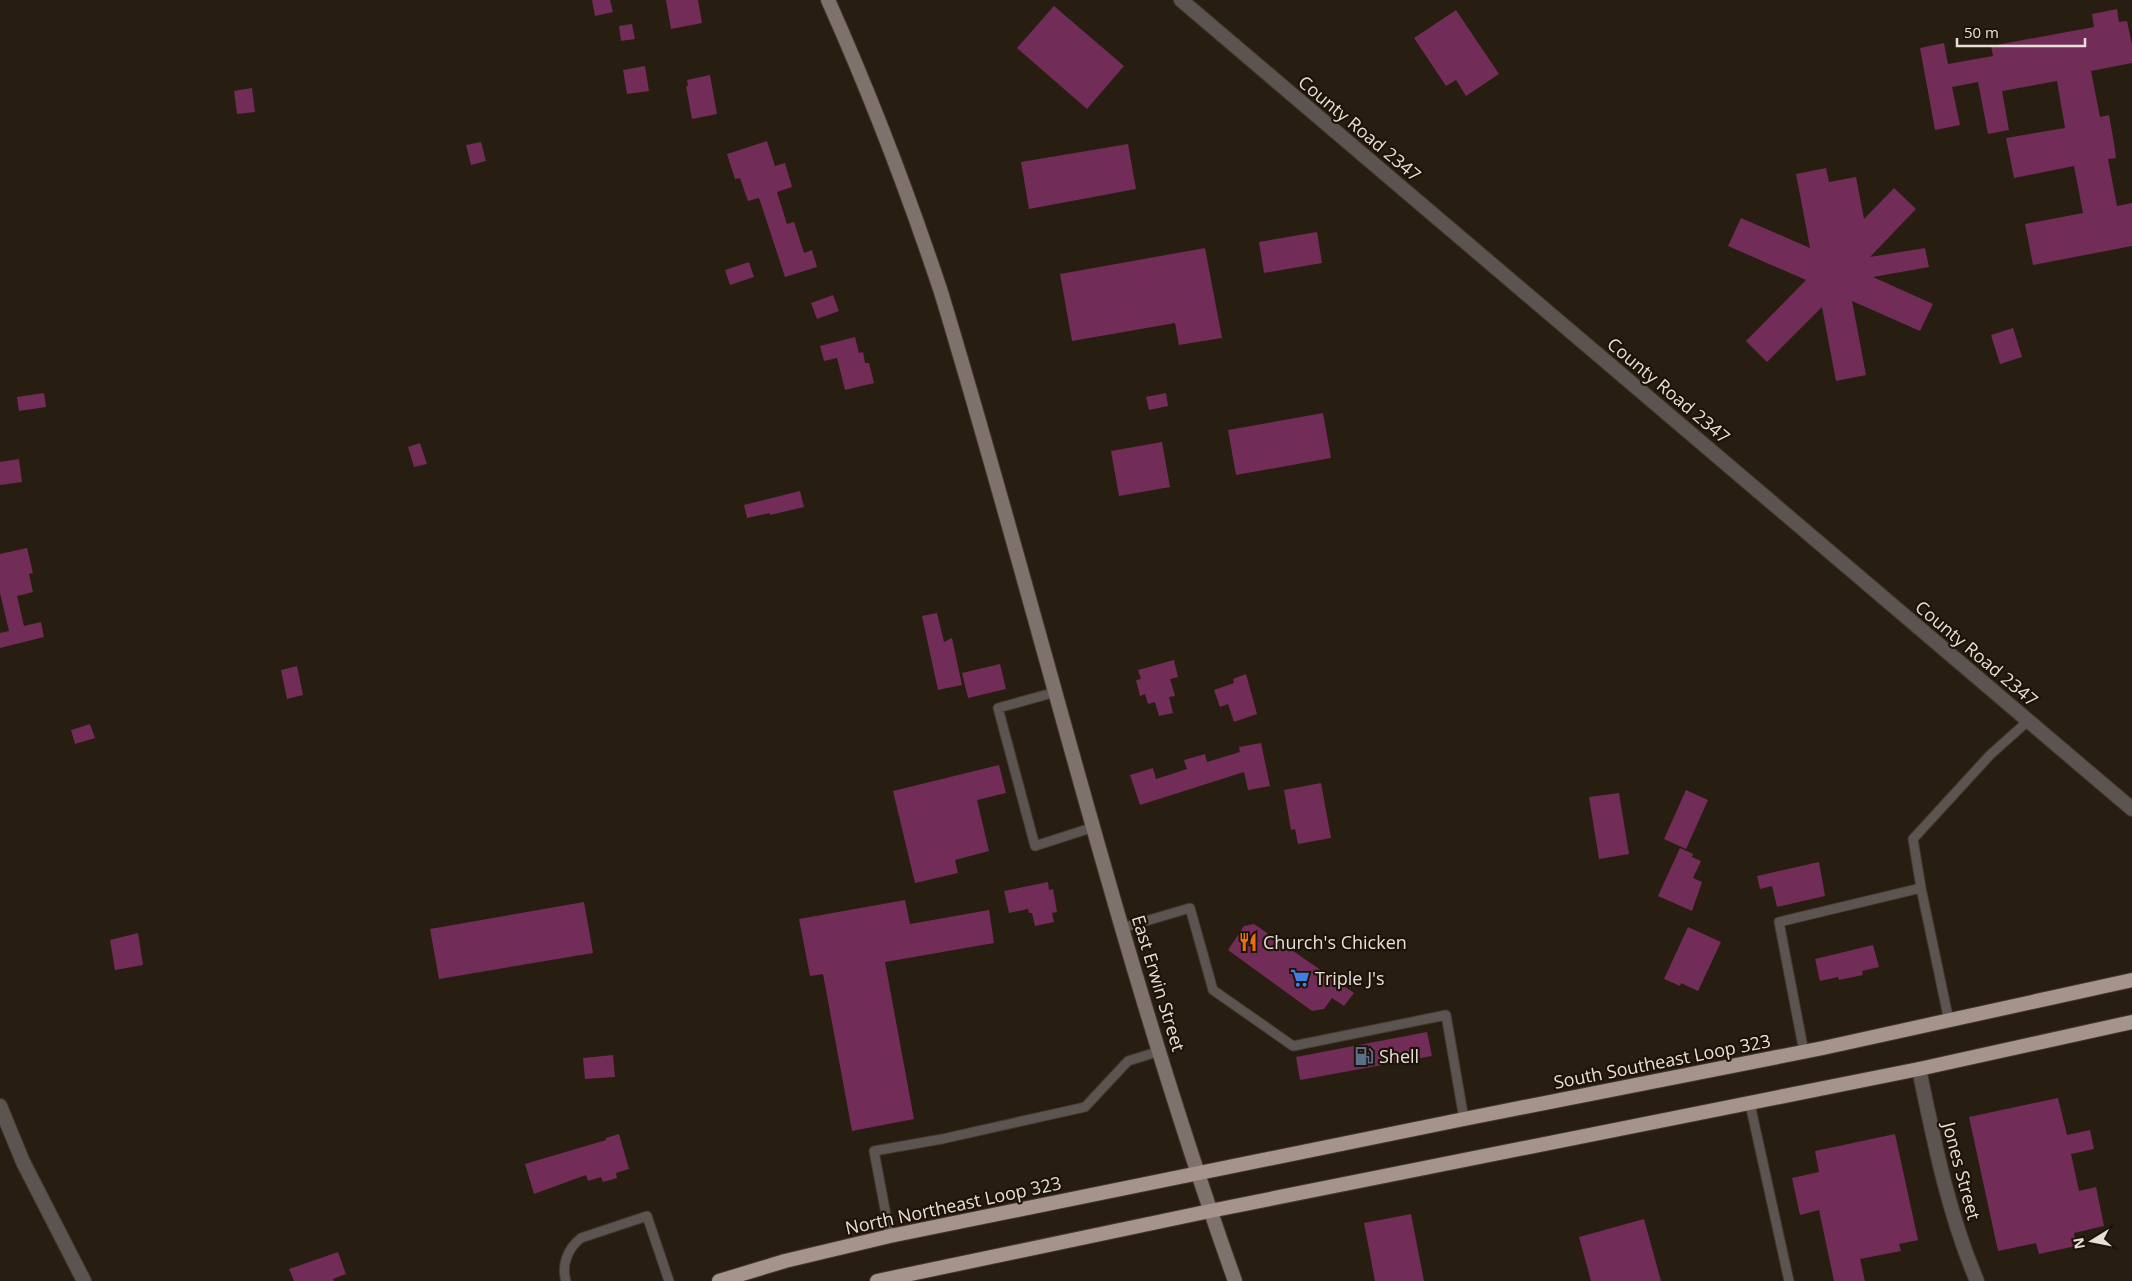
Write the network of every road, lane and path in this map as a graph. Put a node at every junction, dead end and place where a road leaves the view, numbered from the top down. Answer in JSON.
{"nodes":[{"id":1,"x":828,"y":0,"type":"edge"},
{"id":2,"x":1181,"y":0,"type":"edge"},
{"id":3,"x":1056,"y":692,"type":"junction"},
{"id":4,"x":2028,"y":721,"type":"junction"},
{"id":5,"x":2132,"y":810,"type":"edge"},
{"id":6,"x":1094,"y":828,"type":"junction"},
{"id":7,"x":1921,"y":888,"type":"junction"},
{"id":8,"x":1122,"y":928,"type":"junction"},
{"id":9,"x":2132,"y":980,"type":"edge"},
{"id":10,"x":1950,"y":1020,"type":"junction"},
{"id":11,"x":2132,"y":1022,"type":"edge"},
{"id":12,"x":1160,"y":1051,"type":"junction"},
{"id":13,"x":1804,"y":1052,"type":"junction"},
{"id":14,"x":1920,"y":1069,"type":"junction"},
{"id":15,"x":1750,"y":1104,"type":"junction"},
{"id":16,"x":0,"y":1106,"type":"edge"},
{"id":17,"x":1464,"y":1119,"type":"junction"},
{"id":18,"x":1198,"y":1173,"type":"junction"},
{"id":19,"x":1210,"y":1211,"type":"junction"},
{"id":20,"x":890,"y":1236,"type":"junction"},
{"id":21,"x":84,"y":1281,"type":"edge"},
{"id":22,"x":566,"y":1281,"type":"edge"},
{"id":23,"x":669,"y":1281,"type":"edge"},
{"id":24,"x":718,"y":1281,"type":"edge"},
{"id":25,"x":877,"y":1281,"type":"edge"},
{"id":26,"x":1235,"y":1281,"type":"edge"},
{"id":27,"x":1789,"y":1281,"type":"edge"},
{"id":28,"x":1977,"y":1281,"type":"edge"}],
"edges":[{"from":1,"to":3,"type":"main road","name":"East Erwin Street"},
{"from":2,"to":4,"type":"street","name":"County Road 2347"},
{"from":3,"to":6,"type":"main road","name":"East Erwin Street"},
{"from":3,"to":6,"type":"lane"},
{"from":4,"to":5,"type":"street","name":"County Road 2347"},
{"from":4,"to":7,"type":"lane"},
{"from":6,"to":8,"type":"main road","name":"East Erwin Street"},
{"from":7,"to":10,"type":"lane"},
{"from":7,"to":13,"type":"lane"},
{"from":8,"to":12,"type":"main road","name":"East Erwin Street"},
{"from":8,"to":17,"type":"lane"},
{"from":9,"to":10,"type":"highway","name":"South Southeast Loop 323"},
{"from":10,"to":13,"type":"highway","name":"South Southeast Loop 323"},
{"from":11,"to":14,"type":"highway"},
{"from":12,"to":18,"type":"main road","name":"East Erwin Street"},
{"from":12,"to":20,"type":"lane"},
{"from":13,"to":17,"type":"highway","name":"South Southeast Loop 323"},
{"from":14,"to":15,"type":"highway"},
{"from":14,"to":28,"type":"street","name":"Jones Street"},
{"from":15,"to":19,"type":"highway"},
{"from":15,"to":27,"type":"lane"},
{"from":16,"to":21,"type":"street"},
{"from":17,"to":18,"type":"highway","name":"South Southeast Loop 323"},
{"from":18,"to":19,"type":"main road","name":"East Erwin Street"},
{"from":18,"to":20,"type":"highway","name":"North Northeast Loop 323"},
{"from":19,"to":25,"type":"highway"},
{"from":19,"to":26,"type":"main road","name":"East Erwin Street"},
{"from":20,"to":24,"type":"highway","name":"North Northeast Loop 323"},
{"from":22,"to":23,"type":"lane"}]}
